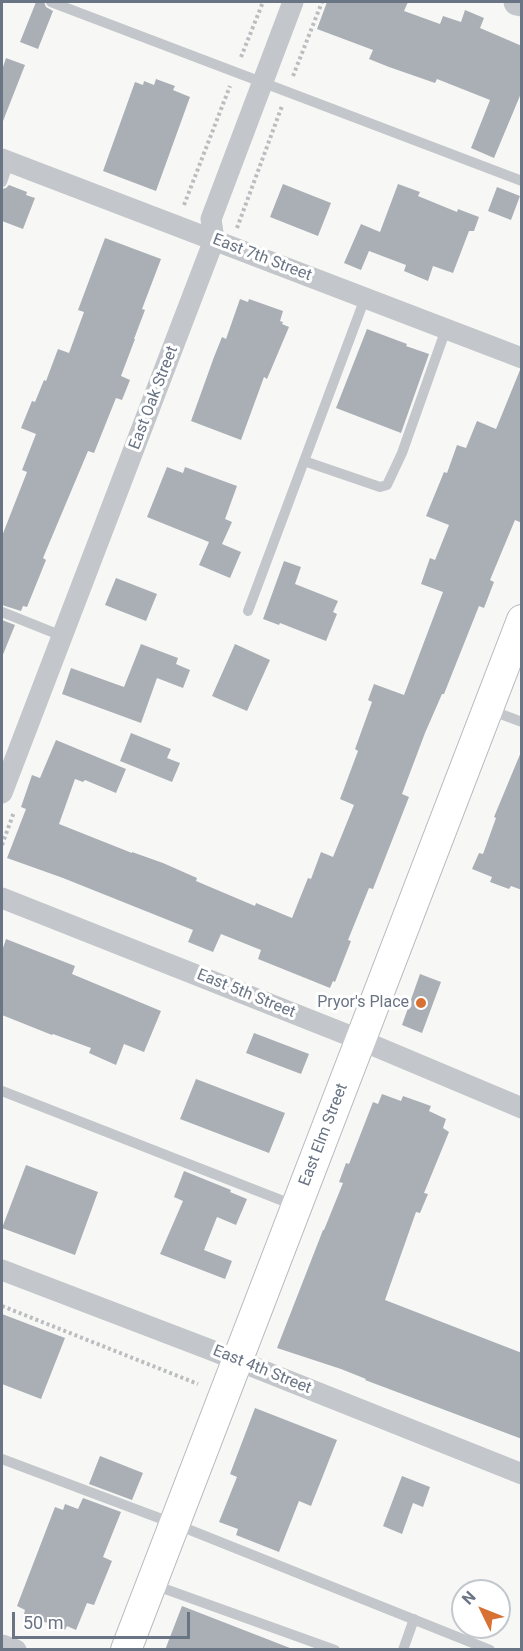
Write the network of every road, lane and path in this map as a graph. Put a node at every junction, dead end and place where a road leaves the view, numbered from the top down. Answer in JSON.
{"nodes":[{"id":1,"x":51,"y":2,"type":"edge"},
{"id":2,"x":263,"y":2,"type":"edge"},
{"id":3,"x":293,"y":2,"type":"edge"},
{"id":4,"x":517,"y":2,"type":"edge"},
{"id":5,"x":522,"y":3,"type":"edge"},
{"id":6,"x":235,"y":73,"type":"junction"},
{"id":7,"x":262,"y":83,"type":"junction"},
{"id":8,"x":5,"y":160,"type":"edge"},
{"id":9,"x":522,"y":181,"type":"edge"},
{"id":10,"x":2,"y":182,"type":"edge"},
{"id":11,"x":189,"y":231,"type":"junction"},
{"id":12,"x":214,"y":240,"type":"junction"},
{"id":13,"x":365,"y":298,"type":"junction"},
{"id":14,"x":446,"y":329,"type":"junction"},
{"id":15,"x":522,"y":358,"type":"edge"},
{"id":16,"x":304,"y":461,"type":"junction"},
{"id":17,"x":2,"y":612,"type":"edge"},
{"id":18,"x":248,"y":612,"type":"dead end"},
{"id":19,"x":522,"y":620,"type":"edge"},
{"id":20,"x":62,"y":636,"type":"junction"},
{"id":21,"x":487,"y":709,"type":"junction"},
{"id":22,"x":522,"y":722,"type":"edge"},
{"id":23,"x":2,"y":793,"type":"edge"},
{"id":24,"x":2,"y":898,"type":"edge"},
{"id":25,"x":360,"y":1040,"type":"junction"},
{"id":26,"x":2,"y":1091,"type":"edge"},
{"id":27,"x":522,"y":1108,"type":"edge"},
{"id":28,"x":297,"y":1206,"type":"junction"},
{"id":29,"x":2,"y":1270,"type":"edge"},
{"id":30,"x":2,"y":1306,"type":"edge"},
{"id":31,"x":237,"y":1360,"type":"junction"},
{"id":32,"x":198,"y":1384,"type":"dead end"},
{"id":33,"x":2,"y":1459,"type":"edge"},
{"id":34,"x":522,"y":1474,"type":"edge"},
{"id":35,"x":175,"y":1524,"type":"junction"},
{"id":36,"x":150,"y":1584,"type":"junction"},
{"id":37,"x":414,"y":1619,"type":"junction"},
{"id":38,"x":2,"y":1645,"type":"edge"},
{"id":39,"x":16,"y":1650,"type":"edge"},
{"id":40,"x":126,"y":1650,"type":"edge"},
{"id":41,"x":335,"y":1650,"type":"edge"},
{"id":42,"x":403,"y":1650,"type":"edge"},
{"id":43,"x":490,"y":1650,"type":"edge"}],
"edges":[{"from":1,"to":6,"type":"lane"},
{"from":2,"to":6,"type":"path"},
{"from":3,"to":7,"type":"street","name":"East Oak Street"},
{"from":4,"to":5,"type":"street"},
{"from":6,"to":7,"type":"lane"},
{"from":6,"to":11,"type":"path"},
{"from":7,"to":9,"type":"lane"},
{"from":7,"to":12,"type":"street","name":"East Oak Street"},
{"from":8,"to":10,"type":"lane"},
{"from":8,"to":11,"type":"street","name":"East 7th Street"},
{"from":11,"to":12,"type":"street","name":"East 7th Street"},
{"from":12,"to":13,"type":"street","name":"East 7th Street"},
{"from":12,"to":20,"type":"street","name":"East Oak Street"},
{"from":13,"to":14,"type":"street","name":"East 7th Street"},
{"from":13,"to":16,"type":"lane"},
{"from":14,"to":15,"type":"street","name":"East 7th Street"},
{"from":14,"to":16,"type":"lane"},
{"from":16,"to":18,"type":"lane"},
{"from":17,"to":20,"type":"lane"},
{"from":19,"to":21,"type":"main road","name":"East Elm Street"},
{"from":20,"to":23,"type":"street","name":"East Oak Street"},
{"from":21,"to":22,"type":"lane"},
{"from":21,"to":25,"type":"main road","name":"East Elm Street"},
{"from":24,"to":25,"type":"street","name":"East 5th Street"},
{"from":25,"to":27,"type":"street","name":"East 5th Street"},
{"from":25,"to":28,"type":"main road","name":"East Elm Street"},
{"from":26,"to":28,"type":"lane"},
{"from":28,"to":31,"type":"main road","name":"East Elm Street"},
{"from":29,"to":31,"type":"street","name":"East 4th Street"},
{"from":30,"to":32,"type":"path"},
{"from":31,"to":34,"type":"street","name":"East 4th Street"},
{"from":31,"to":35,"type":"main road","name":"East Elm Street"},
{"from":33,"to":35,"type":"lane"},
{"from":35,"to":36,"type":"main road","name":"East Elm Street"},
{"from":35,"to":37,"type":"lane"},
{"from":36,"to":40,"type":"main road","name":"East Elm Street"},
{"from":36,"to":41,"type":"lane"},
{"from":37,"to":42,"type":"lane"},
{"from":37,"to":43,"type":"lane"},
{"from":38,"to":39,"type":"street"}]}
